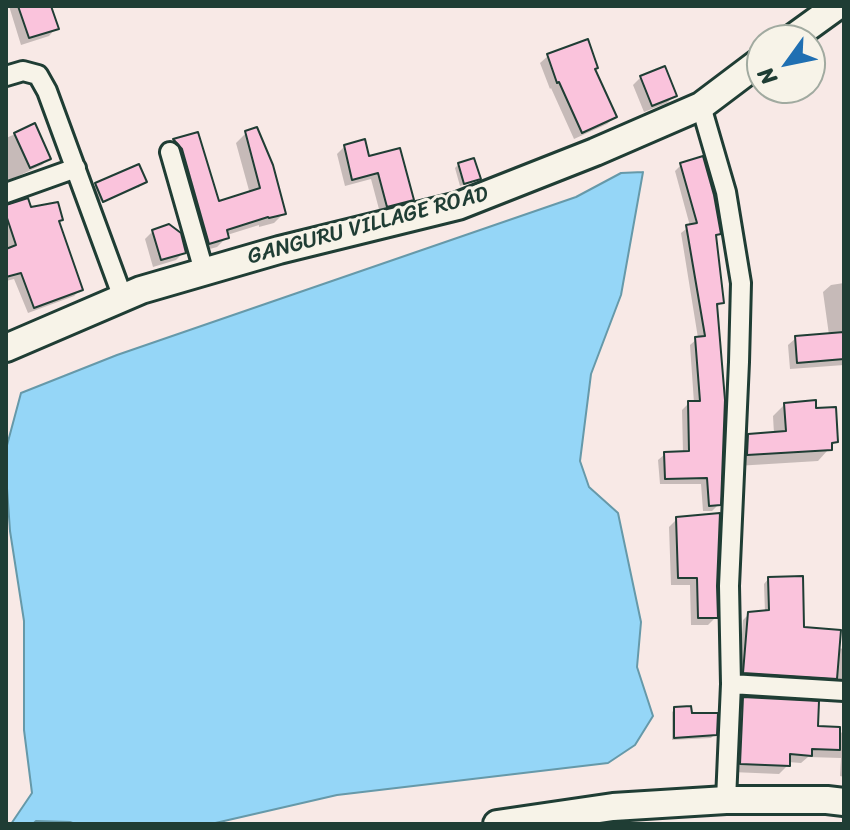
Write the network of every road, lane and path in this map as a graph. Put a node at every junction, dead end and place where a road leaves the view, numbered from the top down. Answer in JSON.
{"nodes":[{"id":1,"x":837,"y":6,"type":"edge"},
{"id":2,"x":812,"y":24,"type":"edge"},
{"id":3,"x":746,"y":72,"type":"edge"},
{"id":4,"x":6,"y":76,"type":"edge"},
{"id":5,"x":701,"y":106,"type":"junction"},
{"id":6,"x":170,"y":152,"type":"dead end"},
{"id":7,"x":76,"y":168,"type":"junction"},
{"id":8,"x":6,"y":193,"type":"edge"},
{"id":9,"x":204,"y":271,"type":"junction"},
{"id":10,"x":123,"y":298,"type":"junction"},
{"id":11,"x":6,"y":348,"type":"edge"},
{"id":12,"x":731,"y":684,"type":"junction"},
{"id":13,"x":844,"y":691,"type":"edge"},
{"id":14,"x":726,"y":800,"type":"junction"},
{"id":15,"x":844,"y":802,"type":"edge"},
{"id":16,"x":497,"y":824,"type":"edge"}],
"edges":[{"from":1,"to":2,"type":"street"},
{"from":3,"to":5,"type":"street","name":"GANGURU VILLAGE ROAD"},
{"from":4,"to":7,"type":"street"},
{"from":5,"to":9,"type":"street","name":"GANGURU VILLAGE ROAD"},
{"from":5,"to":12,"type":"street"},
{"from":6,"to":9,"type":"street"},
{"from":7,"to":8,"type":"street"},
{"from":7,"to":10,"type":"street"},
{"from":9,"to":10,"type":"street","name":"GANGURU VILLAGE ROAD"},
{"from":10,"to":11,"type":"street","name":"GANGURU VILLAGE ROAD"},
{"from":12,"to":13,"type":"street"},
{"from":12,"to":14,"type":"street"},
{"from":14,"to":15,"type":"street"},
{"from":14,"to":16,"type":"street"}]}
